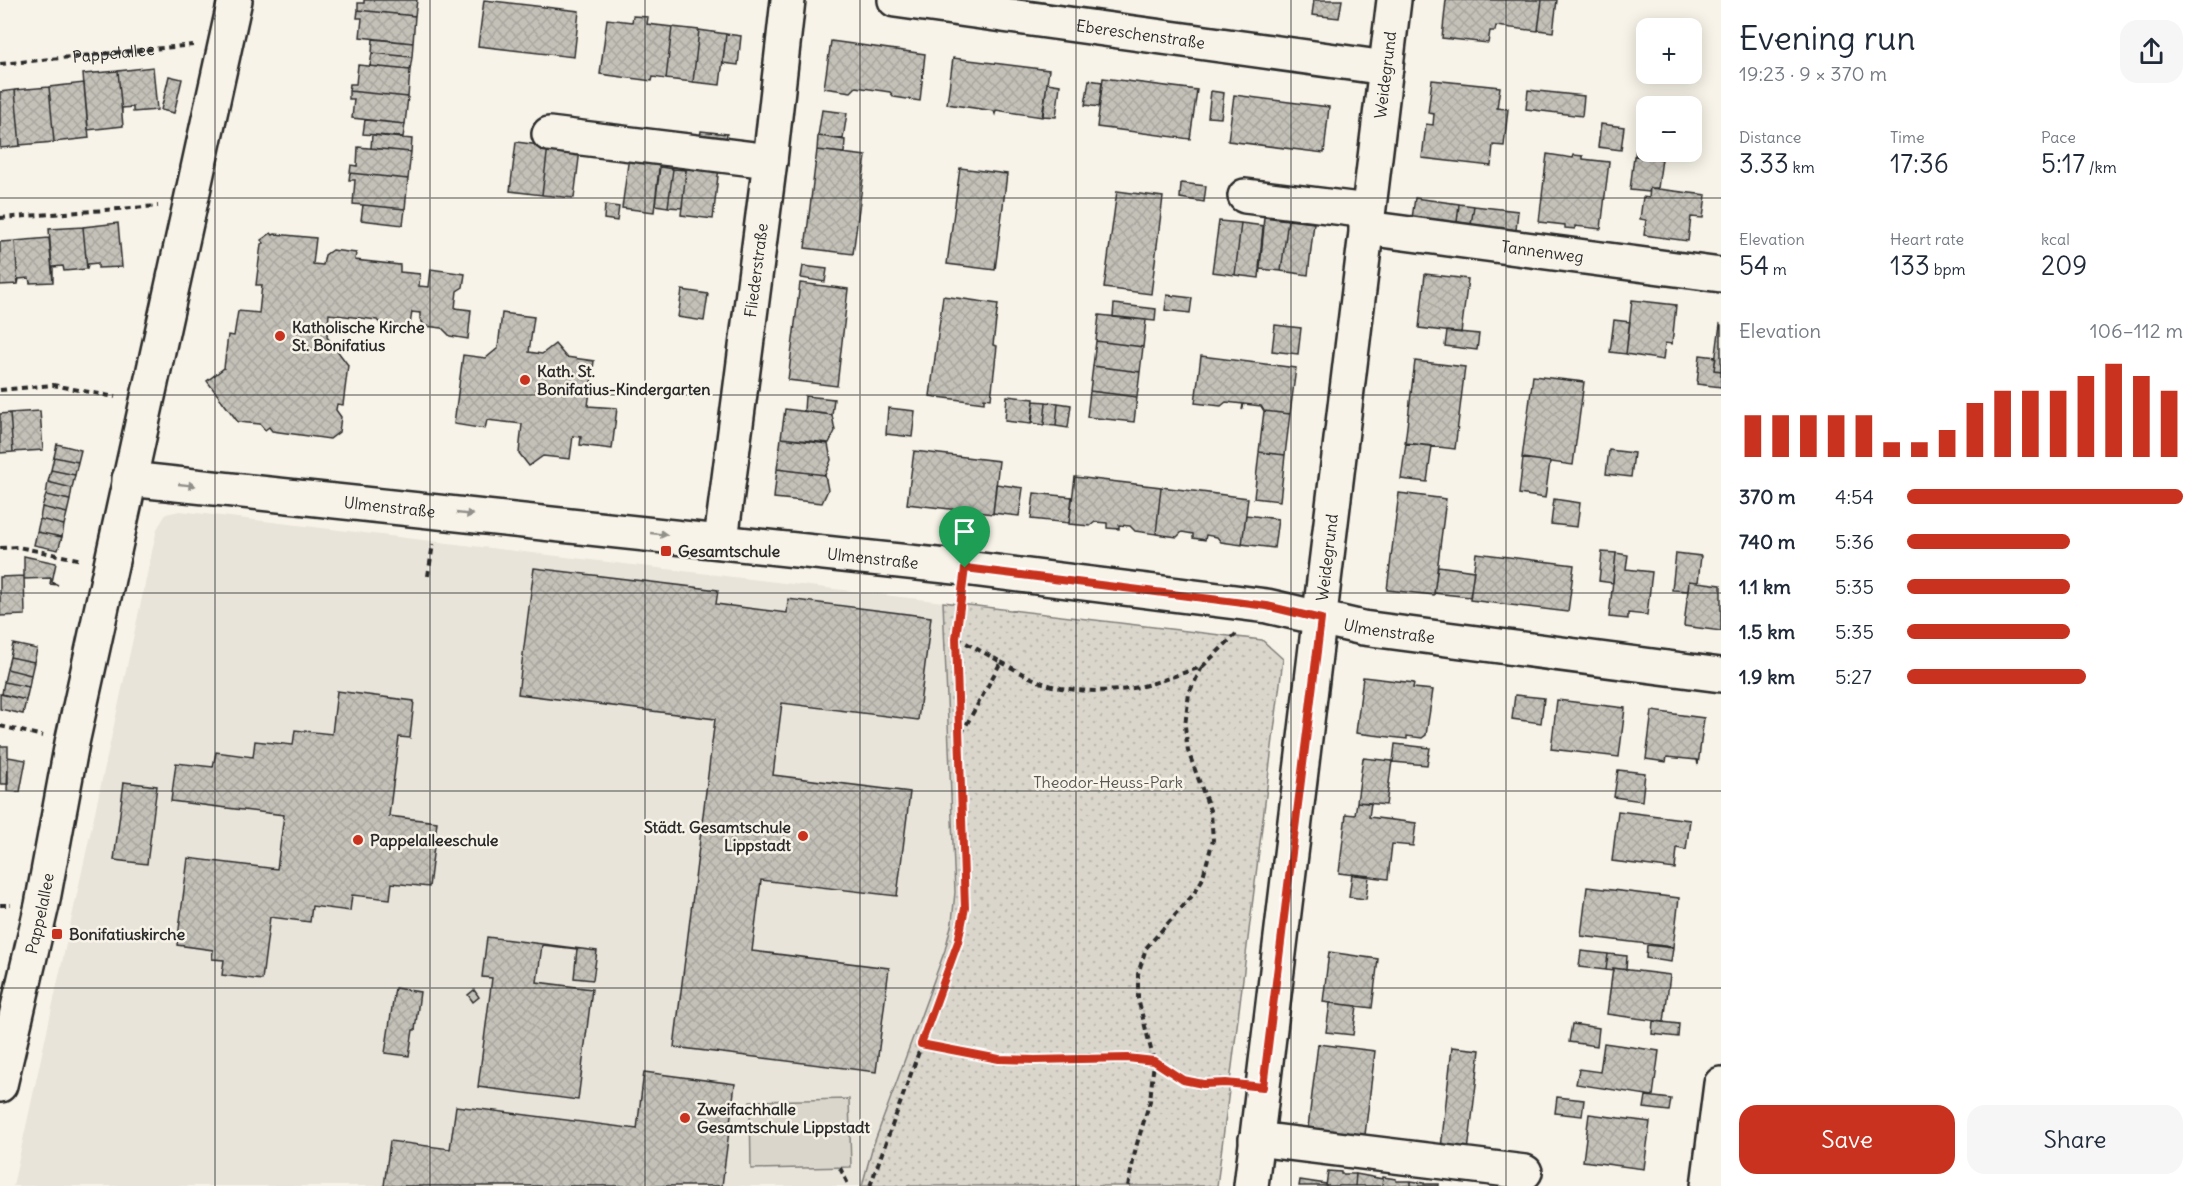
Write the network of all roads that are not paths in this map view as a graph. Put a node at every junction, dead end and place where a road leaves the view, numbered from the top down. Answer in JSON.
{"nodes":[{"id":1,"x":235,"y":0,"type":"edge"},
{"id":2,"x":788,"y":0,"type":"edge"},
{"id":3,"x":895,"y":0,"type":"edge"},
{"id":4,"x":1394,"y":0,"type":"edge"},
{"id":5,"x":1386,"y":68,"type":"junction"},
{"id":6,"x":549,"y":134,"type":"dead end"},
{"id":7,"x":770,"y":161,"type":"junction"},
{"id":8,"x":1245,"y":196,"type":"dead end"},
{"id":9,"x":1367,"y":220,"type":"junction"},
{"id":10,"x":1721,"y":275,"type":"edge"},
{"id":11,"x":129,"y":479,"type":"junction"},
{"id":12,"x":721,"y":540,"type":"junction"},
{"id":13,"x":1321,"y":619,"type":"junction"},
{"id":14,"x":1721,"y":675,"type":"edge"},
{"id":15,"x":1721,"y":1084,"type":"edge"},
{"id":16,"x":0,"y":1085,"type":"edge"},
{"id":17,"x":1256,"y":1139,"type":"junction"},
{"id":18,"x":1525,"y":1172,"type":"dead end"},
{"id":19,"x":1251,"y":1186,"type":"edge"},
{"id":20,"x":1708,"y":1186,"type":"edge"}],
"edges":[{"from":1,"to":11,"type":"street","name":"Pappelallee"},
{"from":2,"to":7,"type":"street","name":"Fliederstraße"},
{"from":3,"to":5,"type":"street","name":"Ebereschenstraße"},
{"from":4,"to":5,"type":"street","name":"Weidegrund"},
{"from":5,"to":9,"type":"street","name":"Weidegrund"},
{"from":6,"to":7,"type":"street"},
{"from":7,"to":12,"type":"street","name":"Fliederstraße"},
{"from":8,"to":9,"type":"street","name":"Tannenweg"},
{"from":9,"to":10,"type":"street","name":"Tannenweg"},
{"from":9,"to":13,"type":"street","name":"Weidegrund"},
{"from":11,"to":12,"type":"street","name":"Ulmenstraße","one_way":true},
{"from":11,"to":16,"type":"street","name":"Pappelallee"},
{"from":12,"to":13,"type":"street","name":"Ulmenstraße"},
{"from":13,"to":14,"type":"street","name":"Ulmenstraße"},
{"from":13,"to":17,"type":"street","name":"Weidegrund"},
{"from":15,"to":20,"type":"street"},
{"from":17,"to":18,"type":"street"},
{"from":17,"to":19,"type":"street","name":"Weidegrund"}]}
